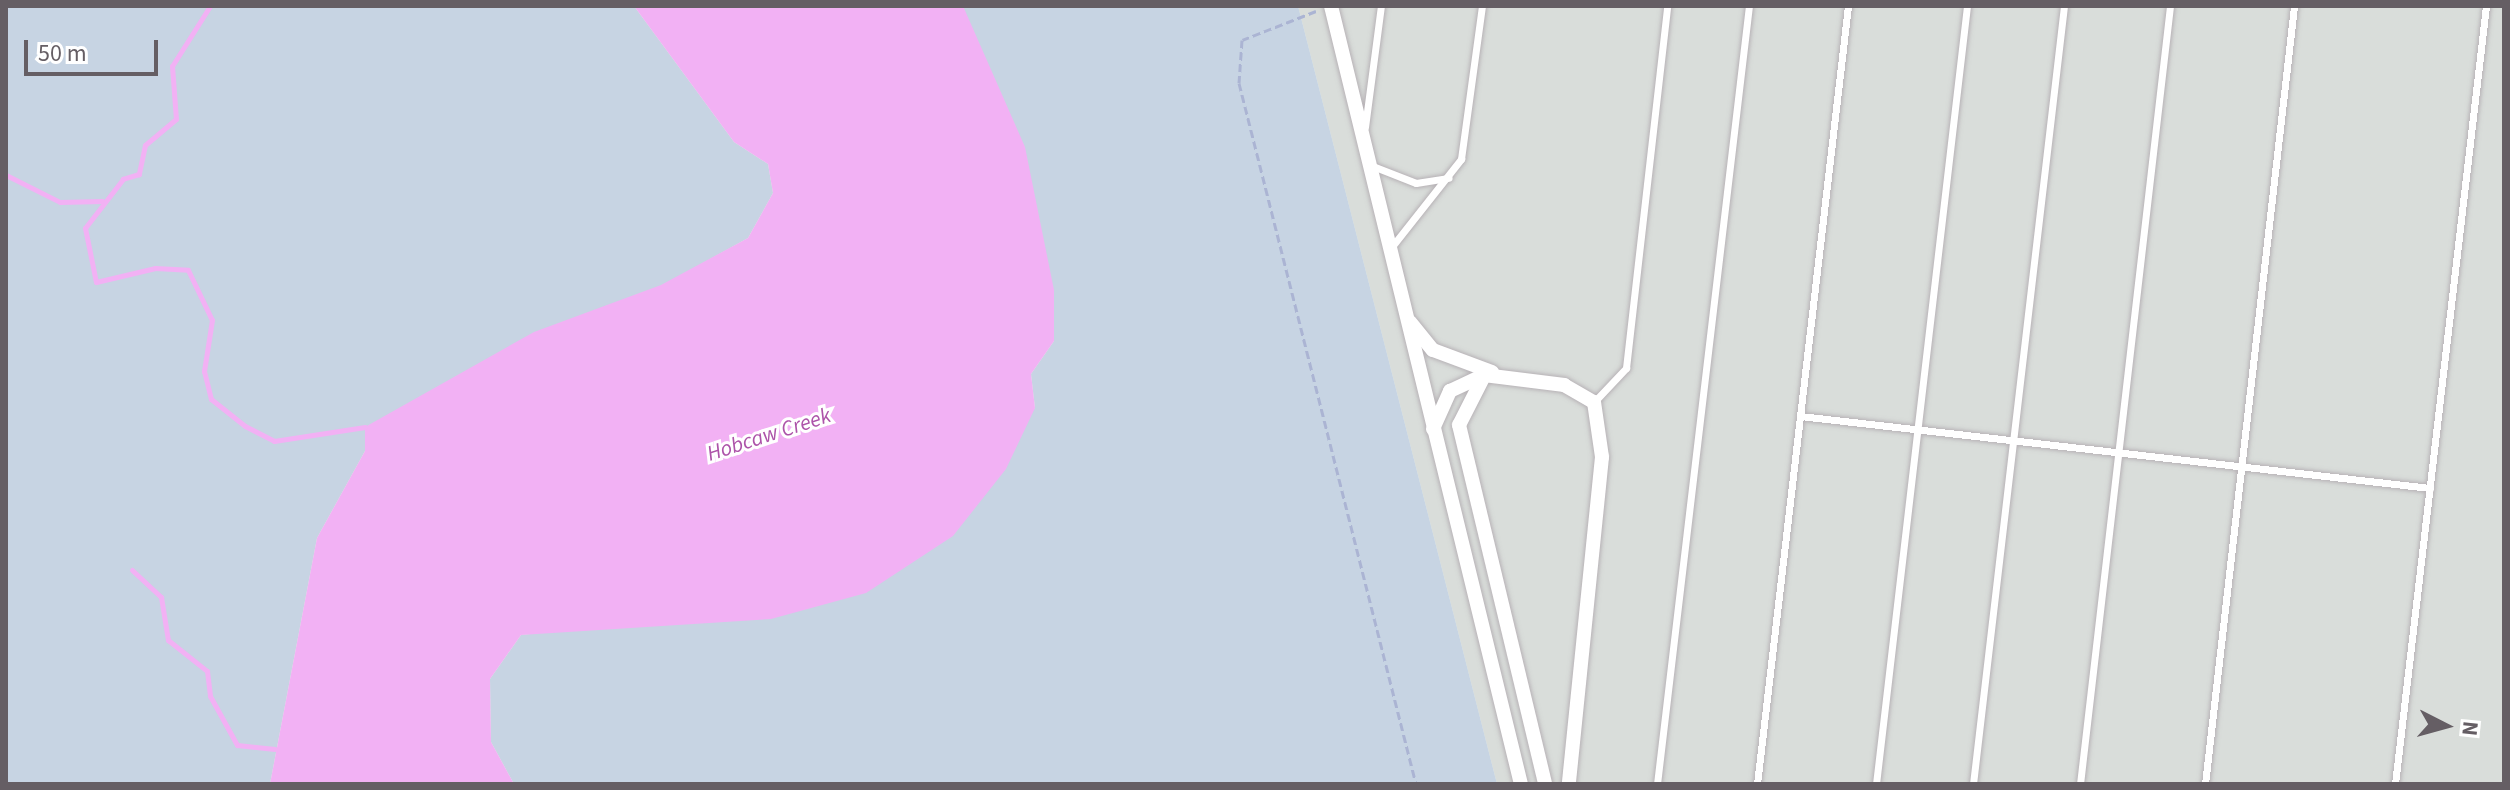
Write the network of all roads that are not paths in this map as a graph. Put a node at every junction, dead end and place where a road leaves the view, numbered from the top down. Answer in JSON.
{"nodes":[{"id":1,"x":1332,"y":6,"type":"edge"},
{"id":2,"x":1381,"y":6,"type":"edge"},
{"id":3,"x":1482,"y":6,"type":"edge"},
{"id":4,"x":1667,"y":6,"type":"edge"},
{"id":5,"x":1749,"y":6,"type":"edge"},
{"id":6,"x":1848,"y":6,"type":"edge"},
{"id":7,"x":1967,"y":6,"type":"edge"},
{"id":8,"x":2064,"y":6,"type":"edge"},
{"id":9,"x":2170,"y":6,"type":"edge"},
{"id":10,"x":2294,"y":6,"type":"edge"},
{"id":11,"x":2486,"y":6,"type":"edge"},
{"id":12,"x":1363,"y":141,"type":"junction"},
{"id":13,"x":1369,"y":164,"type":"junction"},
{"id":14,"x":1451,"y":178,"type":"junction"},
{"id":15,"x":1389,"y":250,"type":"junction"},
{"id":16,"x":1405,"y":315,"type":"junction"},
{"id":17,"x":1484,"y":375,"type":"junction"},
{"id":18,"x":1510,"y":379,"type":"junction"},
{"id":19,"x":1594,"y":402,"type":"junction"},
{"id":20,"x":1800,"y":416,"type":"junction"},
{"id":21,"x":1918,"y":430,"type":"junction"},
{"id":22,"x":1432,"y":431,"type":"junction"},
{"id":23,"x":2013,"y":440,"type":"junction"},
{"id":24,"x":2118,"y":452,"type":"junction"},
{"id":25,"x":2241,"y":466,"type":"junction"},
{"id":26,"x":2430,"y":488,"type":"junction"},
{"id":27,"x":1521,"y":784,"type":"edge"},
{"id":28,"x":1545,"y":784,"type":"edge"},
{"id":29,"x":1569,"y":784,"type":"edge"},
{"id":30,"x":1657,"y":784,"type":"edge"},
{"id":31,"x":1757,"y":784,"type":"edge"},
{"id":32,"x":1876,"y":784,"type":"edge"},
{"id":33,"x":1973,"y":784,"type":"edge"},
{"id":34,"x":2080,"y":784,"type":"edge"},
{"id":35,"x":2205,"y":784,"type":"edge"},
{"id":36,"x":2395,"y":784,"type":"edge"}],
"edges":[{"from":1,"to":12,"type":"street"},
{"from":2,"to":12,"type":"lane"},
{"from":3,"to":14,"type":"lane"},
{"from":4,"to":19,"type":"lane"},
{"from":5,"to":30,"type":"lane"},
{"from":6,"to":20,"type":"lane"},
{"from":7,"to":21,"type":"lane"},
{"from":8,"to":23,"type":"lane"},
{"from":9,"to":24,"type":"lane"},
{"from":10,"to":25,"type":"lane"},
{"from":11,"to":26,"type":"lane"},
{"from":12,"to":13,"type":"street"},
{"from":13,"to":14,"type":"lane"},
{"from":13,"to":15,"type":"street"},
{"from":14,"to":15,"type":"lane"},
{"from":15,"to":16,"type":"street"},
{"from":16,"to":18,"type":"street"},
{"from":16,"to":22,"type":"street"},
{"from":17,"to":18,"type":"street"},
{"from":17,"to":22,"type":"street"},
{"from":17,"to":28,"type":"street"},
{"from":18,"to":19,"type":"street"},
{"from":19,"to":29,"type":"street"},
{"from":20,"to":21,"type":"lane"},
{"from":20,"to":31,"type":"lane"},
{"from":21,"to":23,"type":"lane"},
{"from":21,"to":32,"type":"lane"},
{"from":22,"to":27,"type":"street"},
{"from":23,"to":24,"type":"lane"},
{"from":23,"to":33,"type":"lane"},
{"from":24,"to":25,"type":"lane"},
{"from":24,"to":34,"type":"lane"},
{"from":25,"to":26,"type":"lane"},
{"from":25,"to":35,"type":"lane"},
{"from":26,"to":36,"type":"lane"}]}
